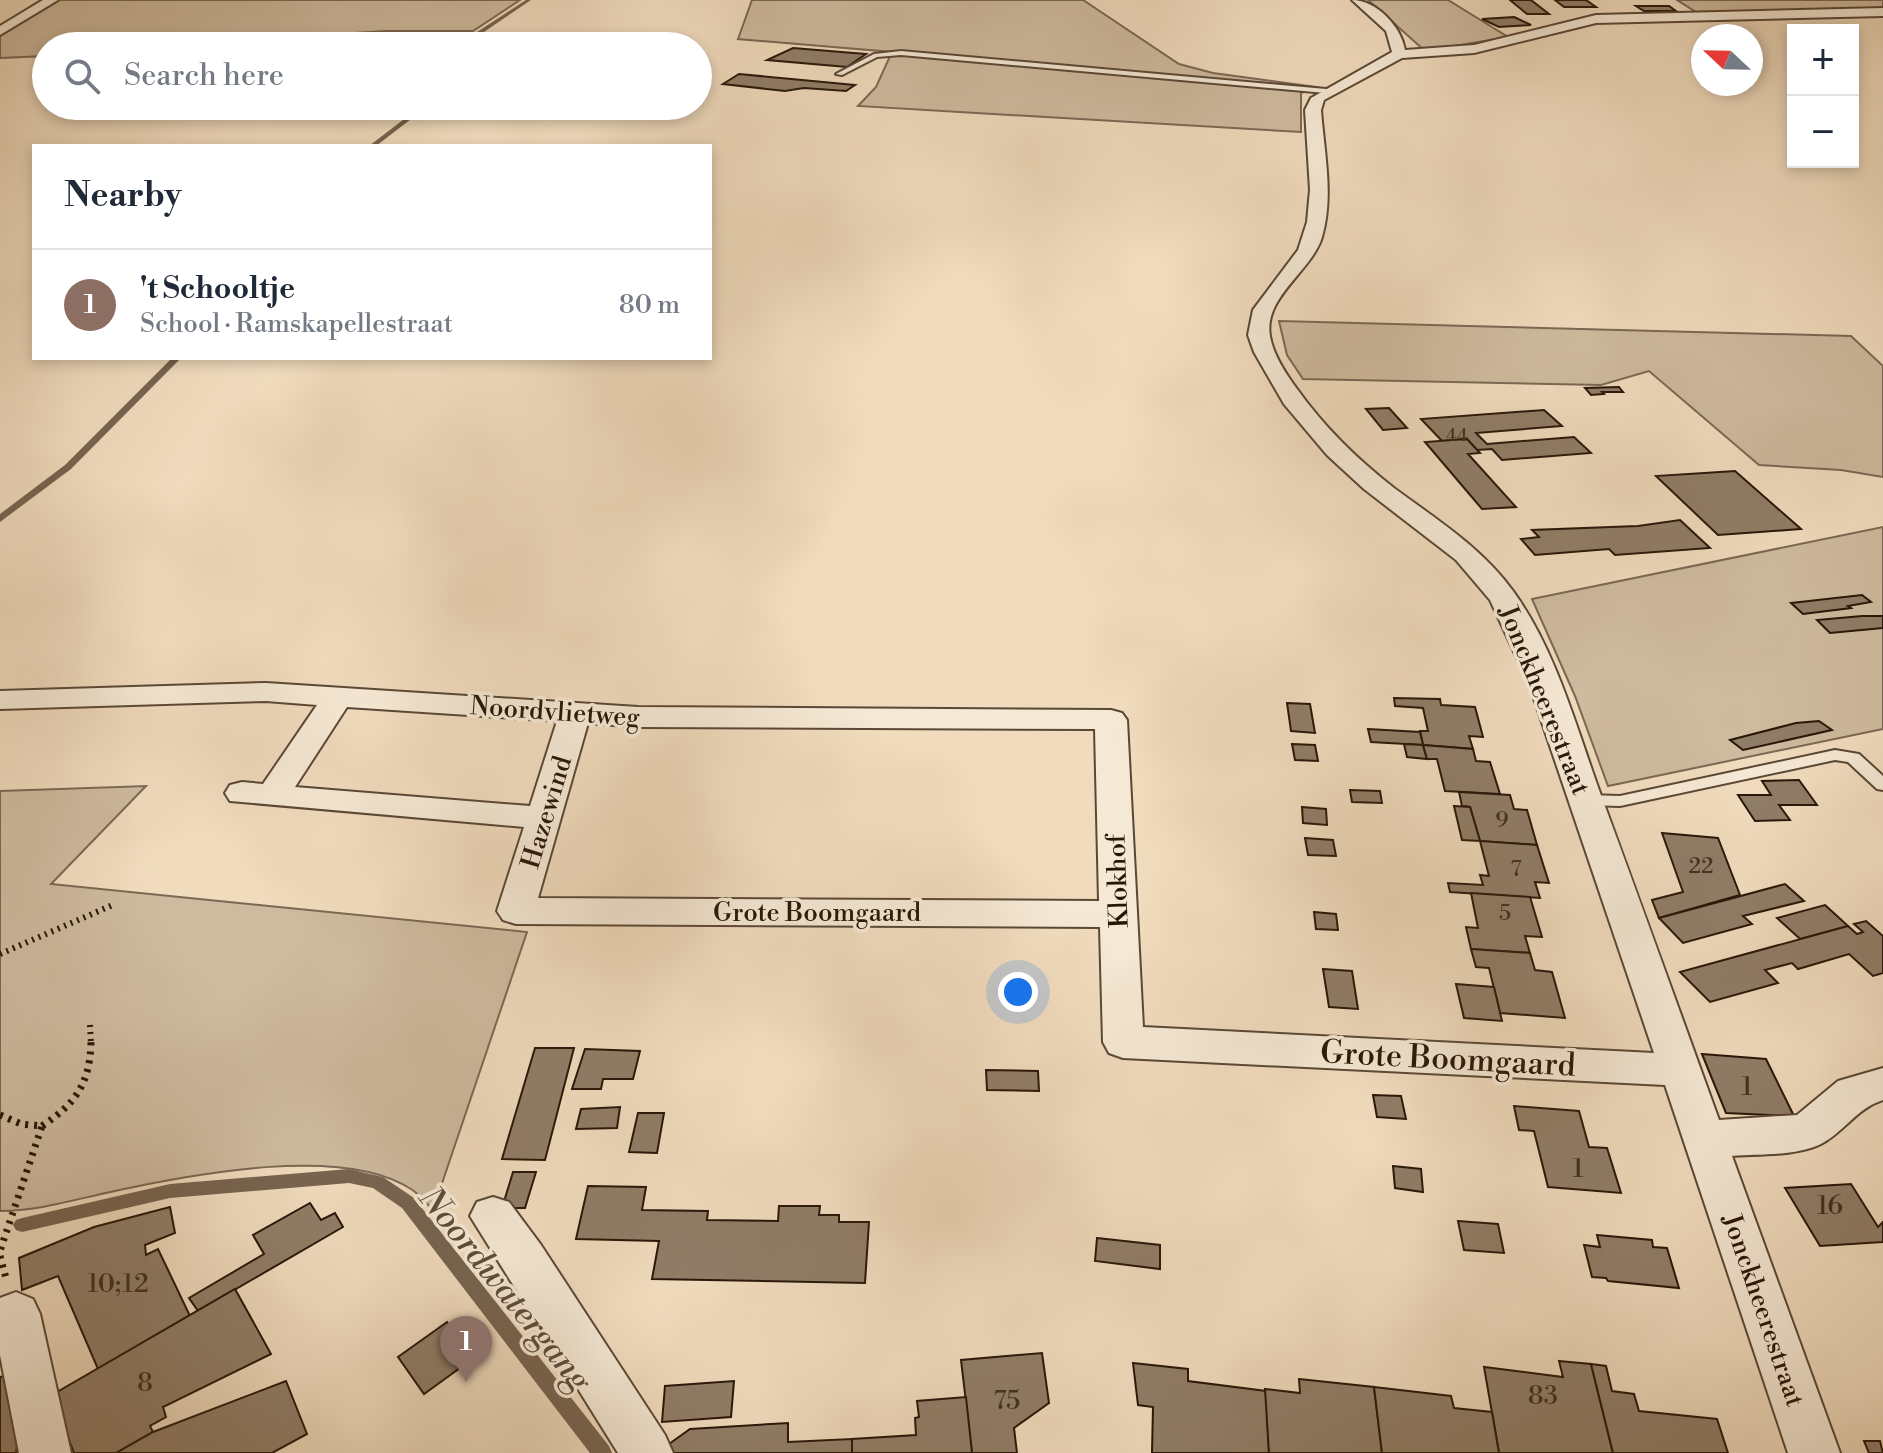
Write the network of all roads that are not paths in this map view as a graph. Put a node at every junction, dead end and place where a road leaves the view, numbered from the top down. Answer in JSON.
{"nodes":[{"id":1,"x":52,"y":0,"type":"edge"},
{"id":2,"x":1358,"y":0,"type":"edge"},
{"id":3,"x":1883,"y":12,"type":"edge"},
{"id":4,"x":0,"y":31,"type":"edge"},
{"id":5,"x":1399,"y":54,"type":"junction"},
{"id":6,"x":840,"y":74,"type":"dead end"},
{"id":7,"x":1326,"y":91,"type":"junction"},
{"id":8,"x":338,"y":696,"type":"junction"},
{"id":9,"x":0,"y":700,"type":"edge"},
{"id":10,"x":575,"y":714,"type":"junction"},
{"id":11,"x":1111,"y":720,"type":"joint"},
{"id":12,"x":1883,"y":785,"type":"edge"},
{"id":13,"x":1586,"y":800,"type":"junction"},
{"id":14,"x":544,"y":818,"type":"junction"},
{"id":15,"x":516,"y":911,"type":"joint"},
{"id":16,"x":1119,"y":914,"type":"junction"},
{"id":17,"x":1123,"y":1042,"type":"joint"},
{"id":18,"x":1678,"y":1070,"type":"junction"},
{"id":19,"x":1883,"y":1084,"type":"edge"},
{"id":20,"x":1705,"y":1136,"type":"junction"},
{"id":21,"x":493,"y":1216,"type":"dead end"},
{"id":22,"x":16,"y":1314,"type":"dead end"},
{"id":23,"x":45,"y":1453,"type":"edge"},
{"id":24,"x":647,"y":1453,"type":"edge"},
{"id":25,"x":1814,"y":1453,"type":"edge"}],
"edges":[{"from":1,"to":4,"type":"street"},
{"from":2,"to":5,"type":"street"},
{"from":3,"to":5,"type":"street"},
{"from":5,"to":7,"type":"street"},
{"from":6,"to":7,"type":"lane"},
{"from":7,"to":13,"type":"street","name":"Jonckheerestraat"},
{"from":8,"to":9,"type":"street","name":"Noordvlietweg"},
{"from":8,"to":10,"type":"street","name":"Noordvlietweg"},
{"from":8,"to":14,"type":"street"},
{"from":10,"to":11,"type":"street","name":"Noordvlietweg"},
{"from":10,"to":14,"type":"street","name":"Hazewind"},
{"from":11,"to":16,"type":"street","name":"Klokhof"},
{"from":12,"to":13,"type":"lane"},
{"from":13,"to":18,"type":"street","name":"Jonckheerestraat"},
{"from":14,"to":15,"type":"street","name":"Hazewind"},
{"from":15,"to":16,"type":"street","name":"Grote Boomgaard"},
{"from":16,"to":17,"type":"street","name":"Klokhof"},
{"from":17,"to":18,"type":"street","name":"Grote Boomgaard"},
{"from":18,"to":20,"type":"street","name":"Jonckheerestraat"},
{"from":19,"to":20,"type":"street"},
{"from":20,"to":25,"type":"street","name":"Jonckheerestraat"},
{"from":21,"to":24,"type":"street"},
{"from":22,"to":23,"type":"street"}]}
